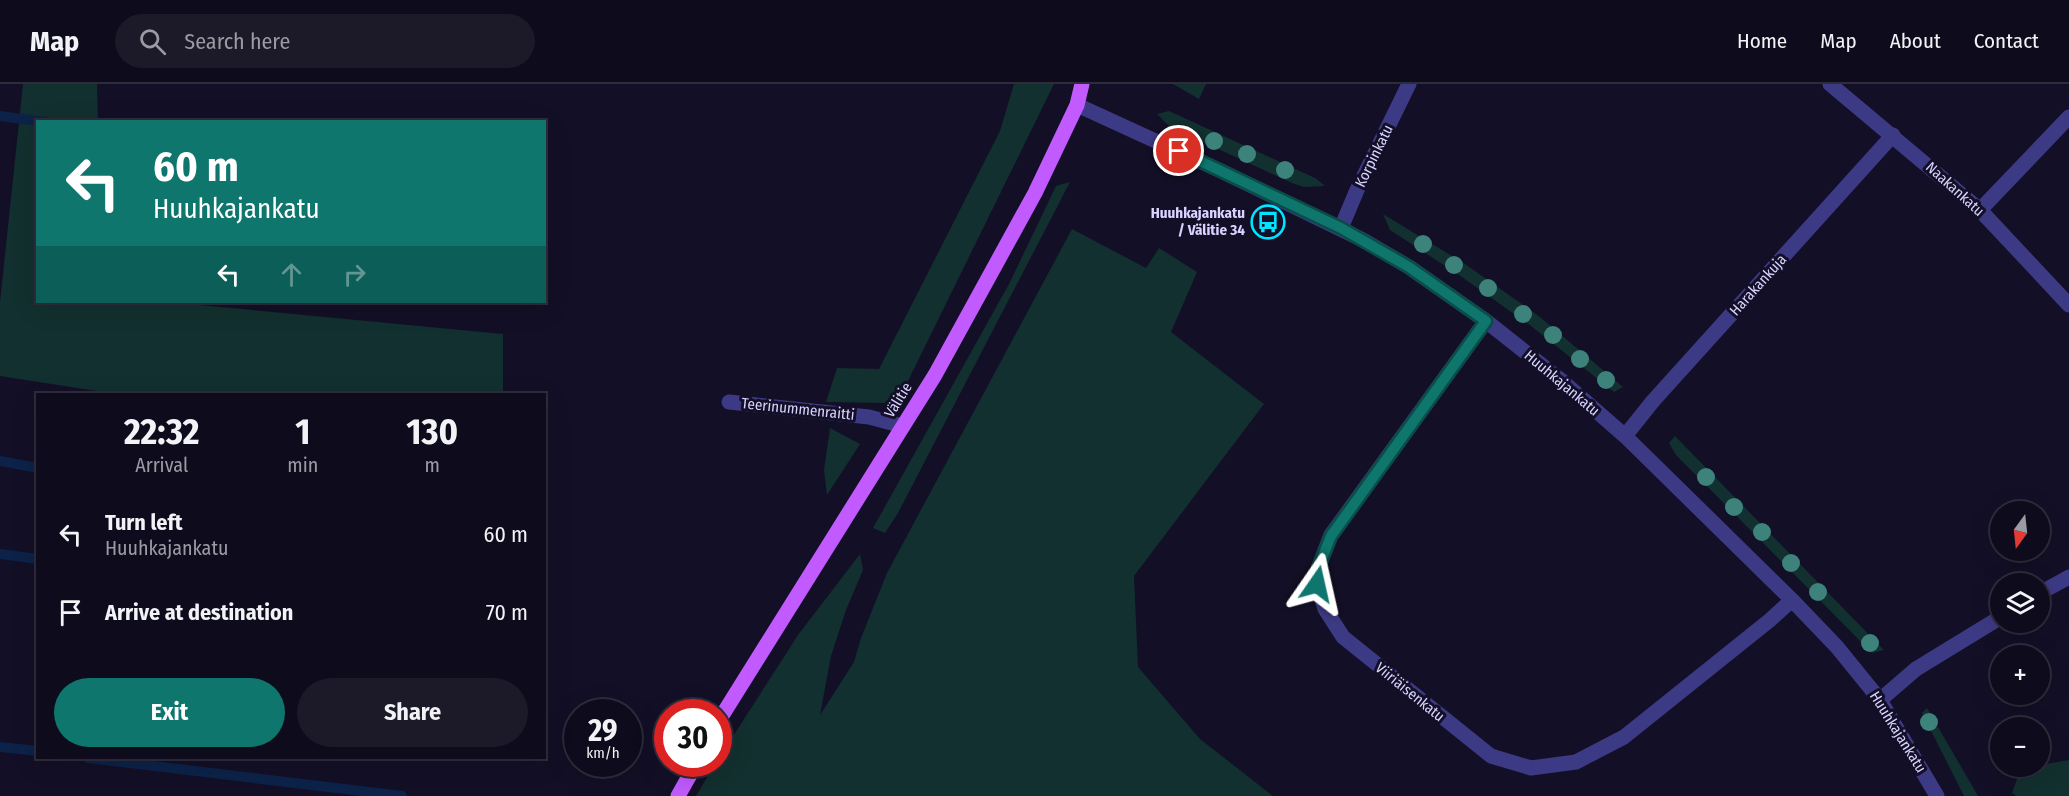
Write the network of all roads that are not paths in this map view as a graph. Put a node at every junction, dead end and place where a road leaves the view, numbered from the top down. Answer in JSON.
{"nodes":[{"id":1,"x":1082,"y":84,"type":"edge"},
{"id":2,"x":1409,"y":84,"type":"edge"},
{"id":3,"x":1830,"y":84,"type":"edge"},
{"id":4,"x":1077,"y":105,"type":"junction"},
{"id":5,"x":2069,"y":117,"type":"edge"},
{"id":6,"x":1893,"y":135,"type":"junction"},
{"id":7,"x":1980,"y":210,"type":"junction"},
{"id":8,"x":1341,"y":228,"type":"junction"},
{"id":9,"x":2069,"y":305,"type":"edge"},
{"id":10,"x":1486,"y":321,"type":"junction"},
{"id":11,"x":729,"y":402,"type":"dead end"},
{"id":12,"x":903,"y":426,"type":"junction"},
{"id":13,"x":1625,"y":436,"type":"junction"},
{"id":14,"x":2069,"y":577,"type":"edge"},
{"id":15,"x":2050,"y":587,"type":"edge"},
{"id":16,"x":1792,"y":600,"type":"junction"},
{"id":17,"x":1990,"y":624,"type":"edge"},
{"id":18,"x":732,"y":700,"type":"edge"},
{"id":19,"x":1880,"y":700,"type":"junction"},
{"id":20,"x":689,"y":777,"type":"edge"},
{"id":21,"x":678,"y":796,"type":"edge"},
{"id":22,"x":1937,"y":796,"type":"edge"}],
"edges":[{"from":1,"to":4,"type":"main road","name":"Välitie"},
{"from":2,"to":8,"type":"street","name":"Korpinkatu"},
{"from":3,"to":6,"type":"street","name":"Naakankatu"},
{"from":4,"to":8,"type":"street","name":"Huuhkajankatu"},
{"from":4,"to":12,"type":"main road","name":"Välitie"},
{"from":5,"to":7,"type":"street"},
{"from":6,"to":7,"type":"street","name":"Naakankatu"},
{"from":6,"to":13,"type":"street","name":"Harakankuja"},
{"from":7,"to":9,"type":"street","name":"Naakankatu"},
{"from":8,"to":10,"type":"street","name":"Huuhkajankatu"},
{"from":10,"to":13,"type":"street","name":"Huuhkajankatu"},
{"from":10,"to":16,"type":"street","name":"Viiriäisenkatu"},
{"from":11,"to":12,"type":"street","name":"Teerinummenraitti"},
{"from":12,"to":18,"type":"main road","name":"Välitie"},
{"from":13,"to":16,"type":"street","name":"Huuhkajankatu"},
{"from":14,"to":15,"type":"street"},
{"from":16,"to":19,"type":"street","name":"Huuhkajankatu"},
{"from":17,"to":19,"type":"street"},
{"from":19,"to":22,"type":"street","name":"Huuhkajankatu"},
{"from":20,"to":21,"type":"main road"}]}
